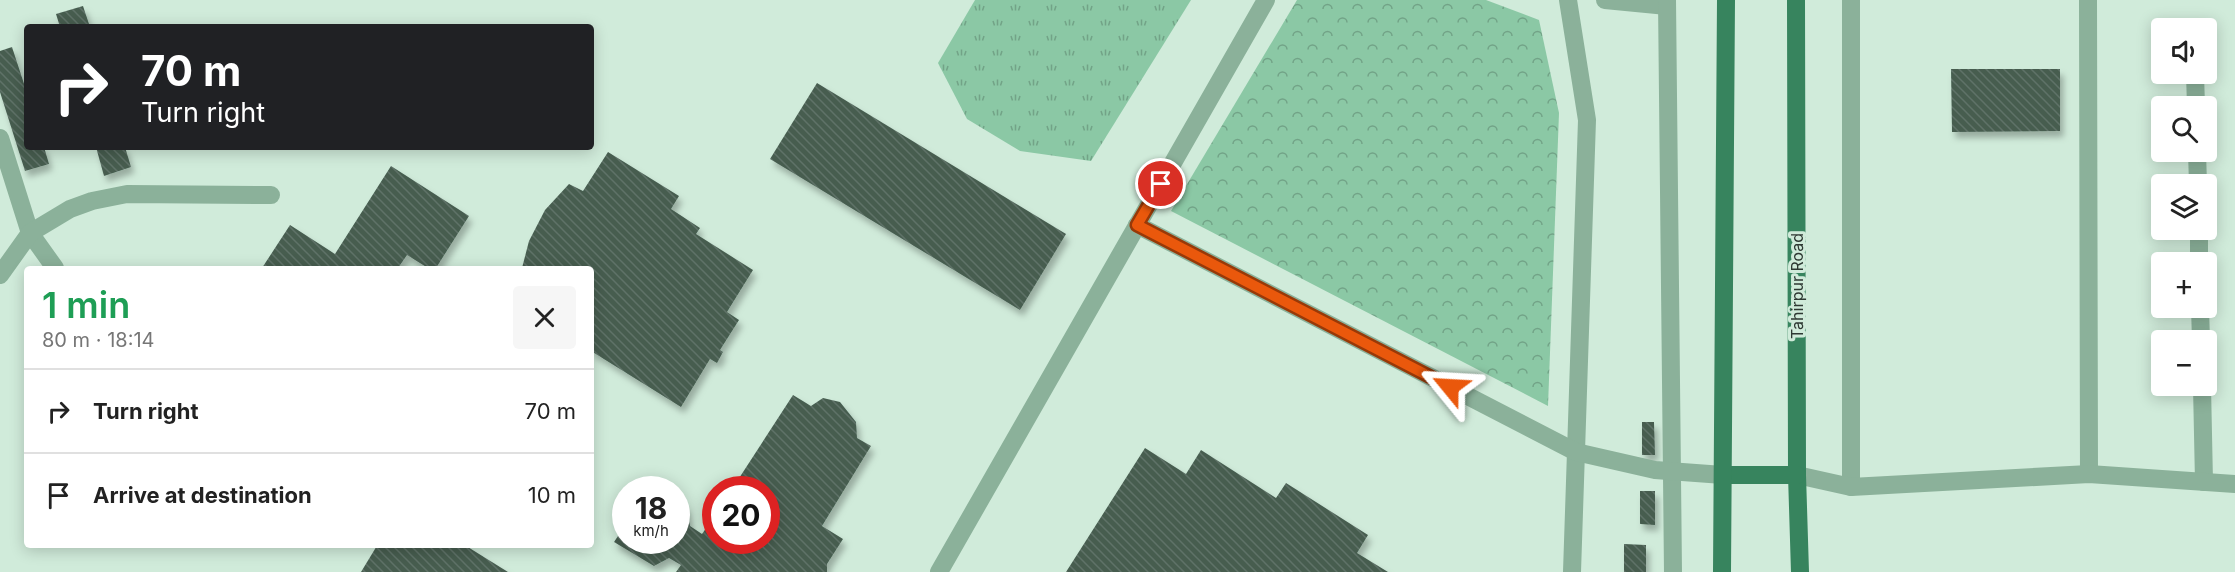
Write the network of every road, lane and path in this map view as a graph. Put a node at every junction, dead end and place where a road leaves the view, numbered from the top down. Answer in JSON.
{"nodes":[{"id":1,"x":1266,"y":0,"type":"edge"},
{"id":2,"x":1568,"y":0,"type":"edge"},
{"id":3,"x":1605,"y":0,"type":"edge"},
{"id":4,"x":1725,"y":0,"type":"edge"},
{"id":5,"x":1796,"y":0,"type":"edge"},
{"id":6,"x":1851,"y":0,"type":"edge"},
{"id":7,"x":2088,"y":0,"type":"edge"},
{"id":8,"x":1667,"y":3,"type":"edge"},
{"id":9,"x":0,"y":138,"type":"edge"},
{"id":10,"x":271,"y":195,"type":"dead end"},
{"id":11,"x":1137,"y":225,"type":"junction"},
{"id":12,"x":30,"y":233,"type":"junction"},
{"id":13,"x":54,"y":266,"type":"edge"},
{"id":14,"x":0,"y":275,"type":"edge"},
{"id":15,"x":2202,"y":396,"type":"edge"},
{"id":16,"x":1576,"y":452,"type":"junction"},
{"id":17,"x":1672,"y":471,"type":"junction"},
{"id":18,"x":2089,"y":474,"type":"junction"},
{"id":19,"x":1723,"y":475,"type":"junction"},
{"id":20,"x":1797,"y":475,"type":"junction"},
{"id":21,"x":2204,"y":482,"type":"junction"},
{"id":22,"x":2235,"y":484,"type":"edge"},
{"id":23,"x":1851,"y":487,"type":"junction"},
{"id":24,"x":939,"y":572,"type":"edge"},
{"id":25,"x":1572,"y":572,"type":"edge"},
{"id":26,"x":1673,"y":572,"type":"edge"},
{"id":27,"x":1722,"y":572,"type":"edge"},
{"id":28,"x":1800,"y":572,"type":"edge"}],
"edges":[{"from":1,"to":11,"type":"street"},
{"from":2,"to":16,"type":"street"},
{"from":3,"to":8,"type":"street"},
{"from":4,"to":19,"type":"main road"},
{"from":5,"to":20,"type":"main road","name":"Tahirpur Road"},
{"from":6,"to":23,"type":"street"},
{"from":7,"to":18,"type":"street"},
{"from":8,"to":17,"type":"street"},
{"from":9,"to":12,"type":"street"},
{"from":10,"to":12,"type":"street"},
{"from":11,"to":16,"type":"street"},
{"from":11,"to":24,"type":"street"},
{"from":12,"to":13,"type":"street"},
{"from":12,"to":14,"type":"street"},
{"from":15,"to":21,"type":"street"},
{"from":16,"to":17,"type":"street"},
{"from":16,"to":25,"type":"street"},
{"from":17,"to":19,"type":"street"},
{"from":17,"to":26,"type":"street"},
{"from":18,"to":21,"type":"street"},
{"from":18,"to":23,"type":"street"},
{"from":19,"to":20,"type":"main road"},
{"from":19,"to":27,"type":"main road"},
{"from":20,"to":23,"type":"street"},
{"from":20,"to":28,"type":"main road","name":"Tahirpur Road"},
{"from":21,"to":22,"type":"street"}]}
